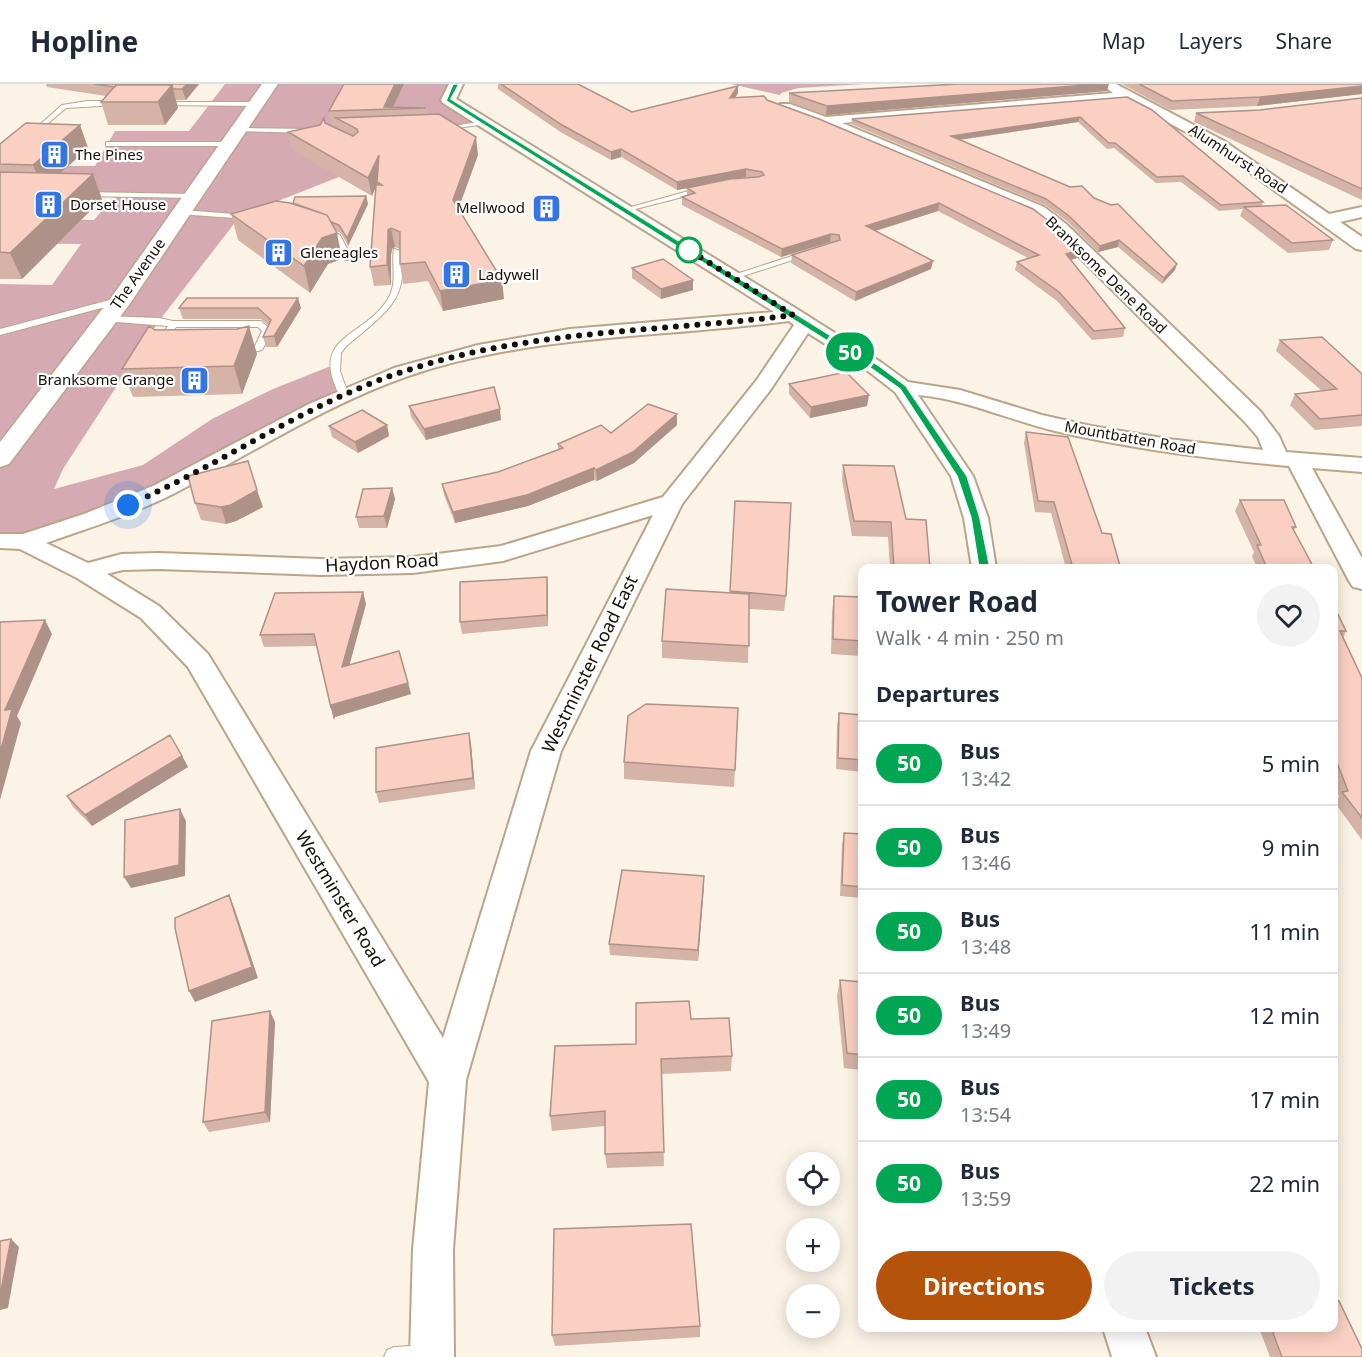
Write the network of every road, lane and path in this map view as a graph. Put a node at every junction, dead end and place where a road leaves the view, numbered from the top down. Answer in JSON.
{"nodes":[{"id":1,"x":270,"y":84,"type":"edge"},
{"id":2,"x":456,"y":84,"type":"edge"},
{"id":3,"x":1107,"y":84,"type":"edge"},
{"id":4,"x":1127,"y":96,"type":"junction"},
{"id":5,"x":772,"y":102,"type":"edge"},
{"id":6,"x":123,"y":103,"type":"edge"},
{"id":7,"x":156,"y":103,"type":"edge"},
{"id":8,"x":256,"y":104,"type":"junction"},
{"id":9,"x":1191,"y":115,"type":"edge"},
{"id":10,"x":1170,"y":116,"type":"junction"},
{"id":11,"x":825,"y":121,"type":"junction"},
{"id":12,"x":485,"y":123,"type":"junction"},
{"id":13,"x":434,"y":129,"type":"edge"},
{"id":14,"x":324,"y":131,"type":"edge"},
{"id":15,"x":234,"y":137,"type":"junction"},
{"id":16,"x":23,"y":142,"type":"edge"},
{"id":17,"x":109,"y":144,"type":"edge"},
{"id":18,"x":717,"y":185,"type":"edge"},
{"id":19,"x":69,"y":194,"type":"edge"},
{"id":20,"x":187,"y":204,"type":"junction"},
{"id":21,"x":624,"y":210,"type":"junction"},
{"id":22,"x":1362,"y":212,"type":"edge"},
{"id":23,"x":252,"y":218,"type":"edge"},
{"id":24,"x":1328,"y":219,"type":"junction"},
{"id":25,"x":317,"y":231,"type":"edge"},
{"id":26,"x":1362,"y":245,"type":"edge"},
{"id":27,"x":397,"y":251,"type":"edge"},
{"id":28,"x":811,"y":252,"type":"edge"},
{"id":29,"x":348,"y":258,"type":"dead end"},
{"id":30,"x":731,"y":277,"type":"junction"},
{"id":31,"x":121,"y":300,"type":"junction"},
{"id":32,"x":106,"y":319,"type":"junction"},
{"id":33,"x":799,"y":319,"type":"junction"},
{"id":34,"x":173,"y":324,"type":"junction"},
{"id":35,"x":0,"y":332,"type":"edge"},
{"id":36,"x":234,"y":352,"type":"edge"},
{"id":37,"x":165,"y":353,"type":"edge"},
{"id":38,"x":903,"y":388,"type":"junction"},
{"id":39,"x":344,"y":396,"type":"junction"},
{"id":40,"x":0,"y":459,"type":"edge"},
{"id":41,"x":1287,"y":459,"type":"junction"},
{"id":42,"x":1362,"y":465,"type":"edge"},
{"id":43,"x":671,"y":502,"type":"junction"},
{"id":44,"x":13,"y":541,"type":"edge"},
{"id":45,"x":983,"y":564,"type":"edge"},
{"id":46,"x":86,"y":572,"type":"junction"},
{"id":47,"x":1362,"y":580,"type":"edge"},
{"id":48,"x":448,"y":1080,"type":"junction"},
{"id":49,"x":1125,"y":1332,"type":"edge"},
{"id":50,"x":432,"y":1356,"type":"edge"},
{"id":51,"x":394,"y":1357,"type":"edge"},
{"id":52,"x":1134,"y":1357,"type":"edge"}],
"edges":[{"from":1,"to":8,"type":"main road","name":"The Avenue"},
{"from":2,"to":12,"type":"street"},
{"from":3,"to":4,"type":"street","name":"Alumhurst Road"},
{"from":4,"to":10,"type":"street","name":"Alumhurst Road"},
{"from":4,"to":11,"type":"street","name":"Branksome Dene Road"},
{"from":5,"to":11,"type":"street","name":"Branksome Dene Road"},
{"from":6,"to":16,"type":"lane"},
{"from":7,"to":8,"type":"lane"},
{"from":8,"to":15,"type":"main road","name":"The Avenue"},
{"from":9,"to":10,"type":"street"},
{"from":10,"to":24,"type":"street","name":"Alumhurst Road"},
{"from":11,"to":41,"type":"street","name":"Branksome Dene Road"},
{"from":12,"to":13,"type":"lane"},
{"from":12,"to":21,"type":"street"},
{"from":14,"to":15,"type":"lane"},
{"from":15,"to":17,"type":"lane"},
{"from":15,"to":20,"type":"main road","name":"The Avenue"},
{"from":18,"to":21,"type":"lane"},
{"from":19,"to":20,"type":"lane"},
{"from":20,"to":23,"type":"lane"},
{"from":20,"to":31,"type":"main road","name":"The Avenue"},
{"from":21,"to":30,"type":"street"},
{"from":22,"to":24,"type":"street"},
{"from":24,"to":26,"type":"street","name":"Alumhurst Road"},
{"from":25,"to":29,"type":"lane"},
{"from":27,"to":39,"type":"lane"},
{"from":28,"to":30,"type":"lane"},
{"from":30,"to":33,"type":"street"},
{"from":31,"to":32,"type":"main road","name":"The Avenue"},
{"from":31,"to":35,"type":"lane"},
{"from":32,"to":34,"type":"lane"},
{"from":32,"to":40,"type":"main road","name":"The Avenue"},
{"from":33,"to":38,"type":"street"},
{"from":33,"to":39,"type":"street"},
{"from":33,"to":43,"type":"street","name":"Westminster Road East"},
{"from":34,"to":36,"type":"lane"},
{"from":34,"to":37,"type":"lane"},
{"from":38,"to":41,"type":"street","name":"Mountbatten Road"},
{"from":38,"to":45,"type":"street"},
{"from":39,"to":44,"type":"street"},
{"from":41,"to":42,"type":"street","name":"Mountbatten Road"},
{"from":41,"to":47,"type":"street","name":"Branksome Dene Road"},
{"from":43,"to":46,"type":"street","name":"Haydon Road"},
{"from":43,"to":48,"type":"street","name":"Westminster Road East"},
{"from":44,"to":46,"type":"street","name":"Westminster Road"},
{"from":46,"to":48,"type":"street","name":"Westminster Road"},
{"from":48,"to":50,"type":"street"},
{"from":49,"to":52,"type":"street"},
{"from":50,"to":51,"type":"lane"}]}
